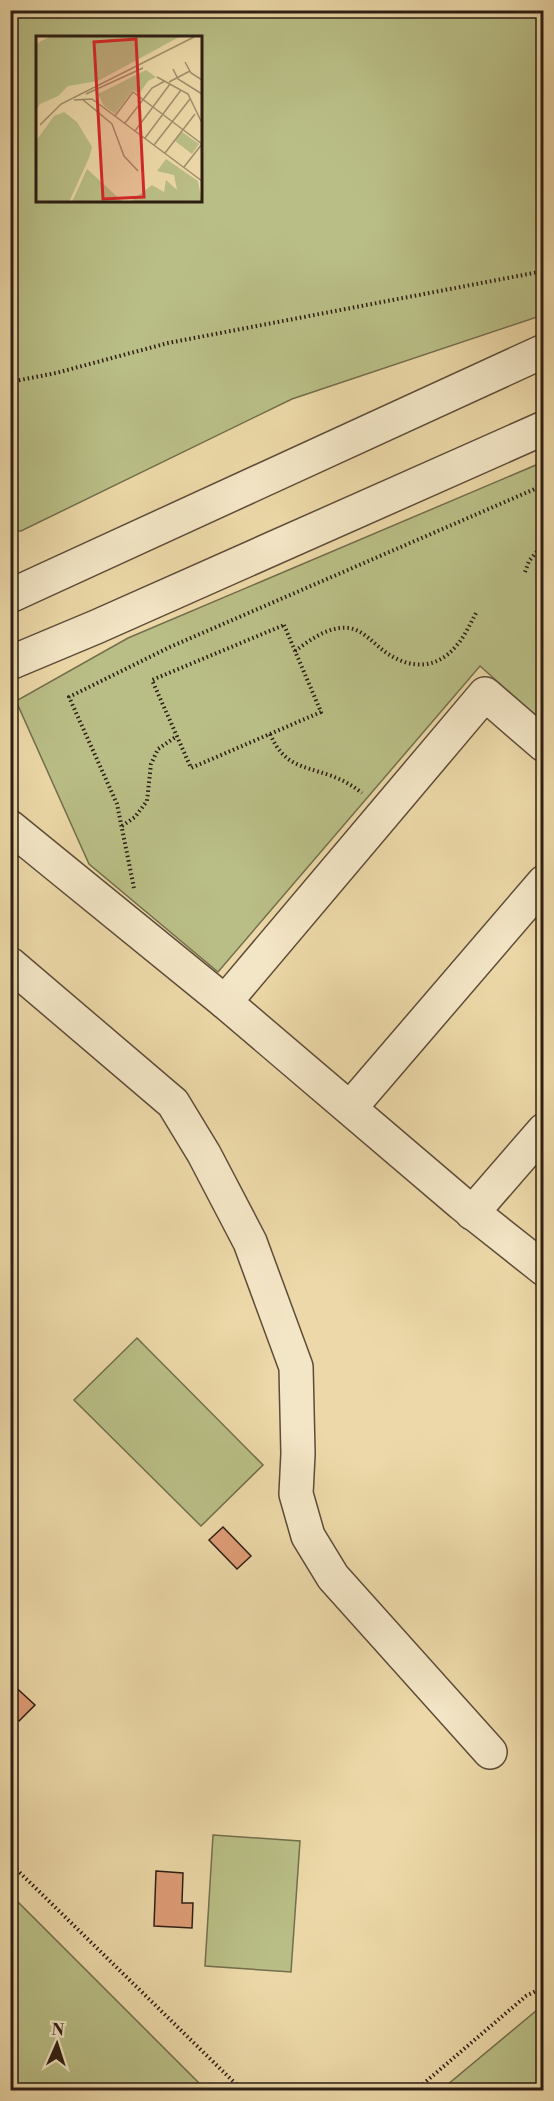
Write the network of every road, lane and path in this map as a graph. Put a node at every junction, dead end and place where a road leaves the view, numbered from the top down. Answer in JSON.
{"nodes":[{"id":1,"x":543,"y":271,"type":"edge"},
{"id":2,"x":543,"y":351,"type":"edge"},
{"id":3,"x":10,"y":382,"type":"edge"},
{"id":4,"x":543,"y":428,"type":"edge"},
{"id":5,"x":543,"y":485,"type":"edge"},
{"id":6,"x":543,"y":543,"type":"edge"},
{"id":7,"x":525,"y":572,"type":"dead end"},
{"id":8,"x":10,"y":596,"type":"edge"},
{"id":9,"x":476,"y":614,"type":"dead end"},
{"id":10,"x":295,"y":651,"type":"junction"},
{"id":11,"x":10,"y":663,"type":"edge"},
{"id":12,"x":270,"y":734,"type":"junction"},
{"id":13,"x":177,"y":736,"type":"junction"},
{"id":14,"x":543,"y":745,"type":"edge"},
{"id":15,"x":366,"y":795,"type":"dead end"},
{"id":16,"x":122,"y":826,"type":"junction"},
{"id":17,"x":10,"y":827,"type":"edge"},
{"id":18,"x":543,"y":882,"type":"edge"},
{"id":19,"x":144,"y":936,"type":"junction"},
{"id":20,"x":10,"y":964,"type":"edge"},
{"id":21,"x":225,"y":1002,"type":"junction"},
{"id":22,"x":350,"y":1108,"type":"junction"},
{"id":23,"x":543,"y":1130,"type":"edge"},
{"id":24,"x":472,"y":1213,"type":"junction"},
{"id":25,"x":543,"y":1269,"type":"edge"},
{"id":26,"x":490,"y":1752,"type":"dead end"},
{"id":27,"x":10,"y":1863,"type":"edge"},
{"id":28,"x":543,"y":1987,"type":"edge"},
{"id":29,"x":242,"y":2091,"type":"edge"},
{"id":30,"x":416,"y":2091,"type":"edge"}],
"edges":[{"from":1,"to":3,"type":"path"},
{"from":2,"to":8,"type":"street"},
{"from":4,"to":11,"type":"street"},
{"from":5,"to":16,"type":"path"},
{"from":6,"to":7,"type":"path"},
{"from":9,"to":10,"type":"path"},
{"from":10,"to":12,"type":"path"},
{"from":10,"to":13,"type":"path"},
{"from":12,"to":13,"type":"path"},
{"from":12,"to":15,"type":"path"},
{"from":13,"to":16,"type":"path"},
{"from":14,"to":21,"type":"street"},
{"from":16,"to":19,"type":"path"},
{"from":17,"to":19,"type":"street"},
{"from":18,"to":22,"type":"street"},
{"from":19,"to":21,"type":"street"},
{"from":20,"to":26,"type":"street"},
{"from":21,"to":22,"type":"street"},
{"from":22,"to":24,"type":"street"},
{"from":23,"to":24,"type":"street"},
{"from":24,"to":25,"type":"street"},
{"from":27,"to":29,"type":"path"},
{"from":28,"to":30,"type":"path"}]}
